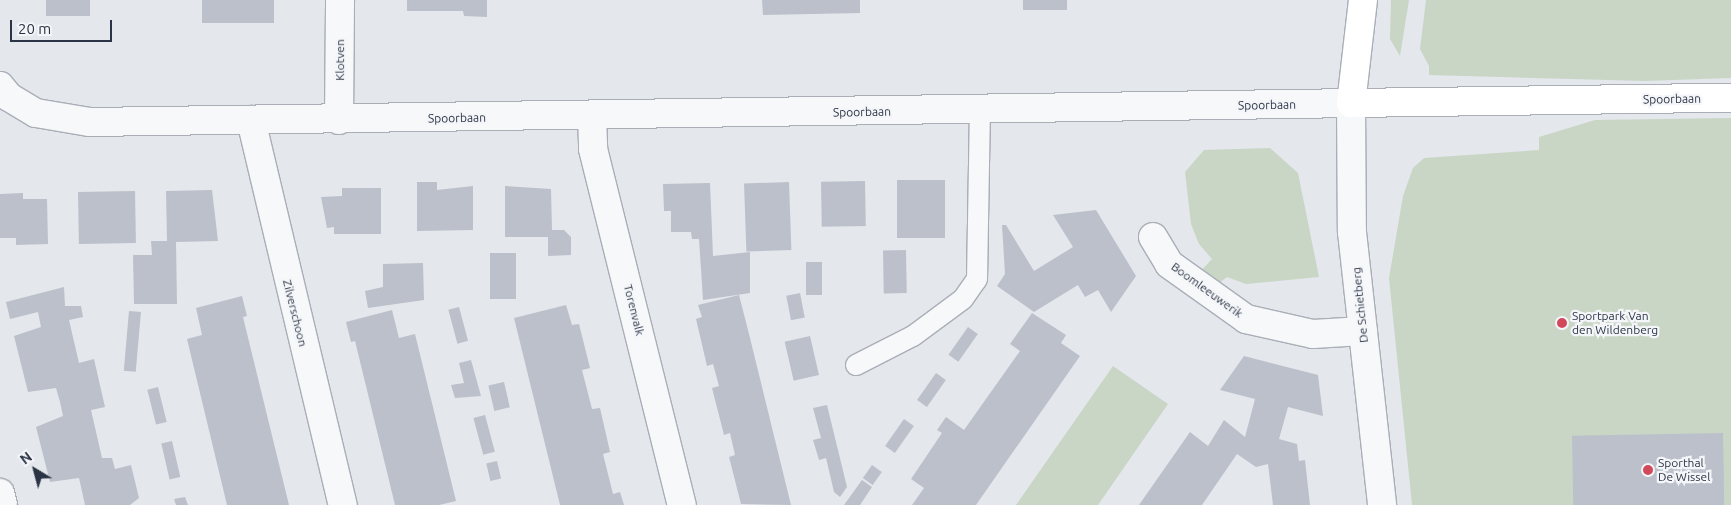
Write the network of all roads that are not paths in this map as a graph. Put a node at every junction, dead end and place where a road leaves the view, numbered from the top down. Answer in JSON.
{"nodes":[{"id":1,"x":340,"y":0,"type":"edge"},
{"id":2,"x":1363,"y":0,"type":"edge"},
{"id":3,"x":3,"y":95,"type":"edge"},
{"id":4,"x":1731,"y":98,"type":"edge"},
{"id":5,"x":1351,"y":104,"type":"junction"},
{"id":6,"x":980,"y":111,"type":"junction"},
{"id":7,"x":592,"y":115,"type":"junction"},
{"id":8,"x":251,"y":120,"type":"junction"},
{"id":9,"x":339,"y":120,"type":"junction"},
{"id":10,"x":1153,"y":237,"type":"dead end"},
{"id":11,"x":1363,"y":331,"type":"junction"},
{"id":12,"x":856,"y":365,"type":"dead end"},
{"id":13,"x":0,"y":493,"type":"edge"},
{"id":14,"x":3,"y":505,"type":"edge"},
{"id":15,"x":343,"y":505,"type":"edge"},
{"id":16,"x":682,"y":505,"type":"edge"},
{"id":17,"x":1382,"y":505,"type":"edge"}],
"edges":[{"from":1,"to":9,"type":"street","name":"Klotven"},
{"from":2,"to":5,"type":"street"},
{"from":3,"to":8,"type":"street","name":"Spoorbaan"},
{"from":4,"to":5,"type":"street","name":"Spoorbaan"},
{"from":5,"to":6,"type":"street","name":"Spoorbaan"},
{"from":5,"to":11,"type":"street","name":"De Schietberg"},
{"from":6,"to":7,"type":"street","name":"Spoorbaan"},
{"from":6,"to":12,"type":"lane"},
{"from":7,"to":9,"type":"street","name":"Spoorbaan"},
{"from":7,"to":16,"type":"street","name":"Torenvalk"},
{"from":8,"to":9,"type":"street","name":"Spoorbaan"},
{"from":8,"to":15,"type":"street","name":"Zilverschoon"},
{"from":10,"to":11,"type":"street","name":"Boomleeuwerik"},
{"from":11,"to":17,"type":"street","name":"De Schietberg"},
{"from":13,"to":14,"type":"street"}]}
